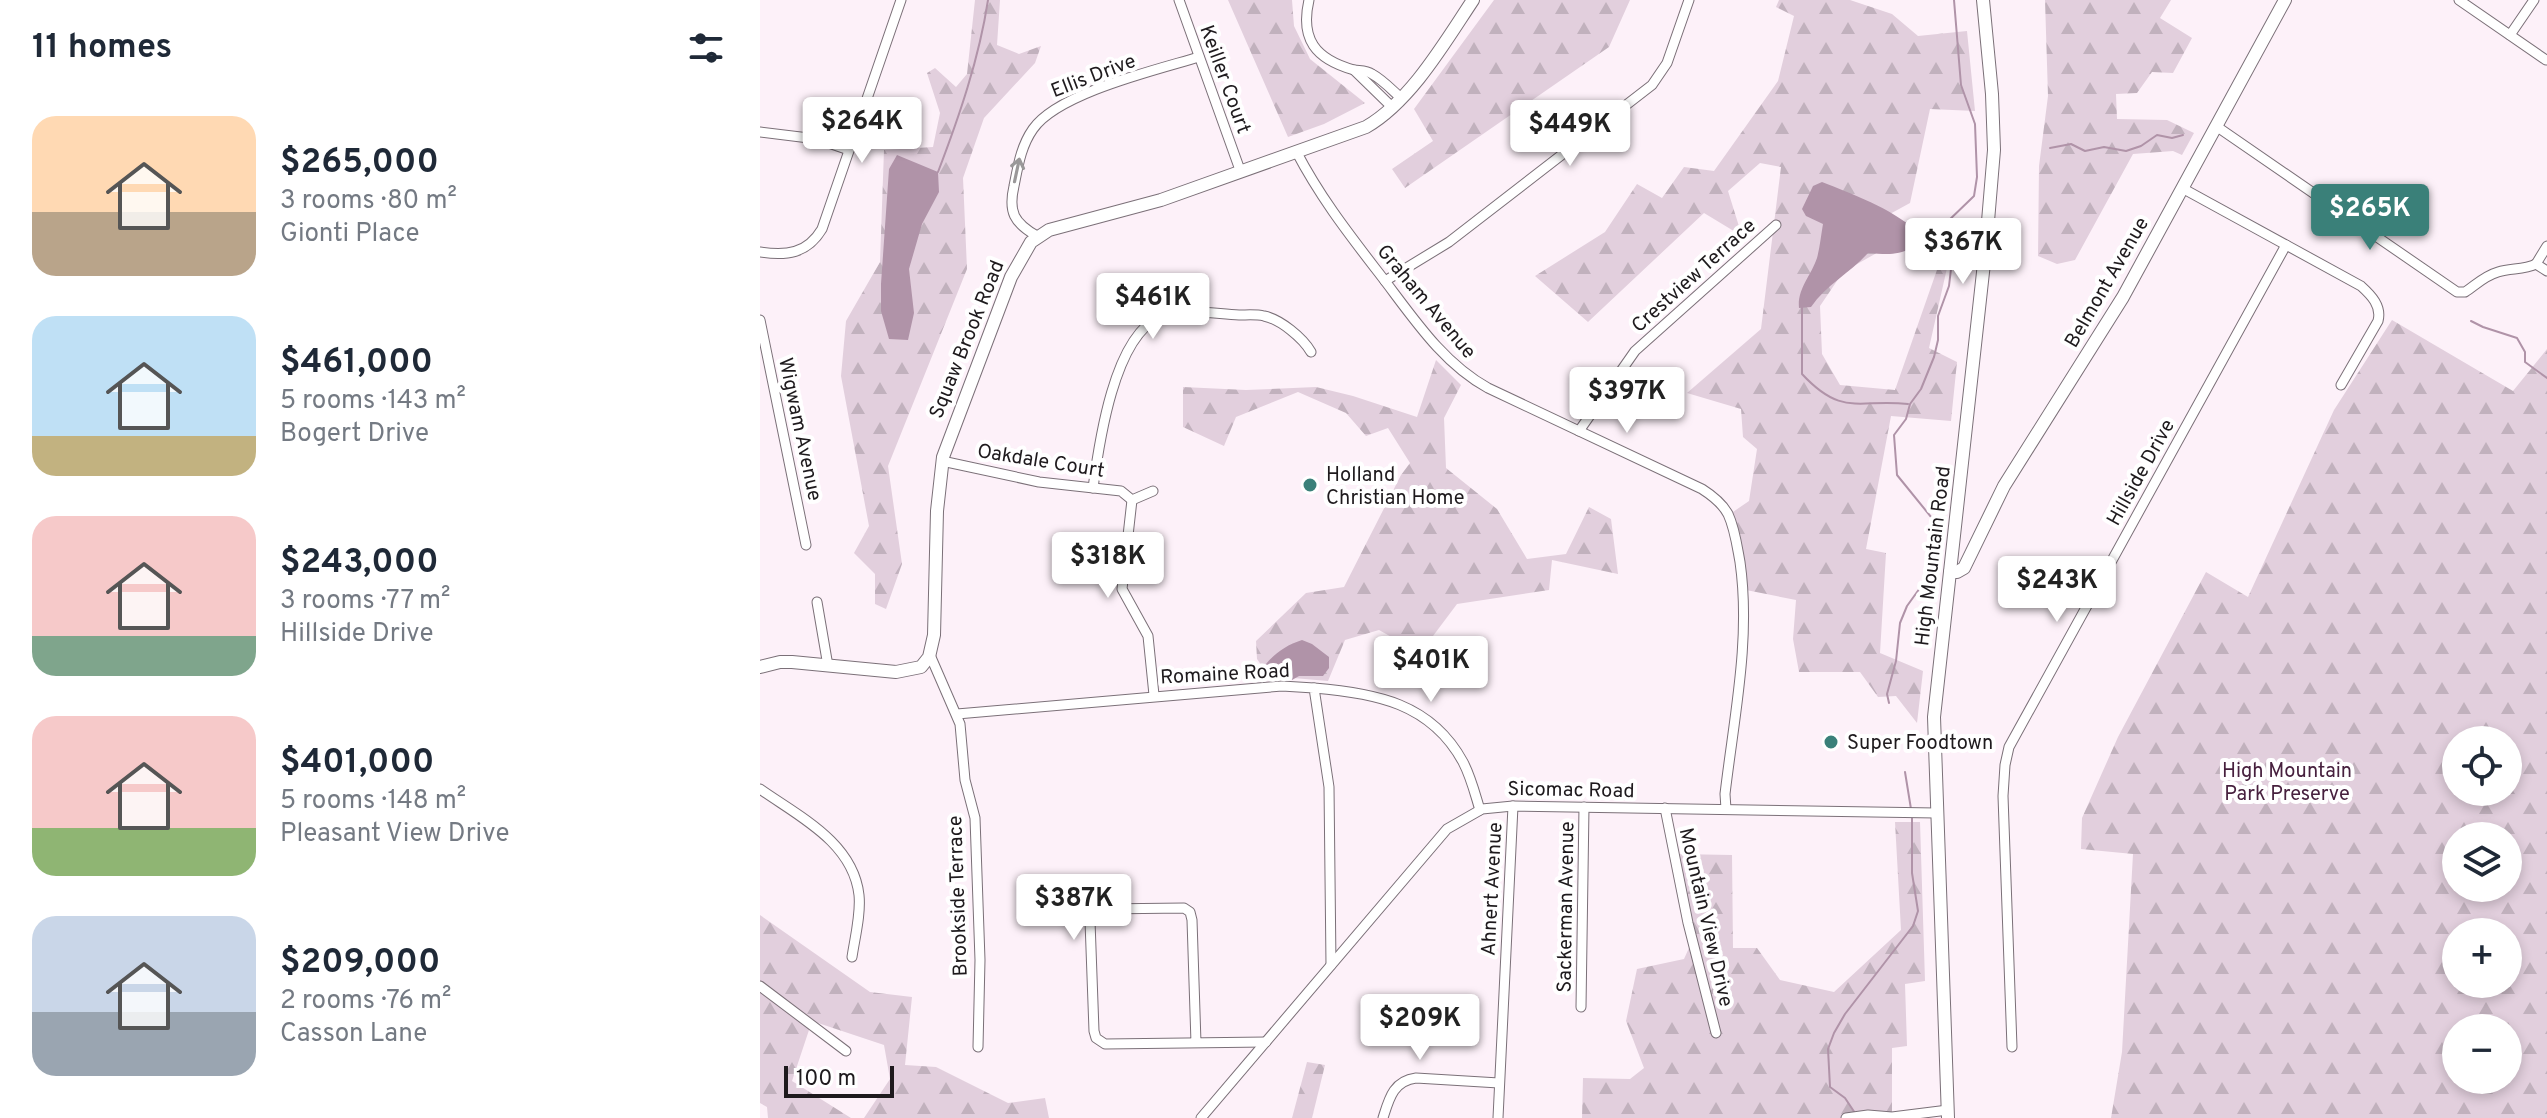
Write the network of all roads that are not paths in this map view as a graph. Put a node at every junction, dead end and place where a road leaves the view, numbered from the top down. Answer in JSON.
{"nodes":[{"id":1,"x":901,"y":0,"type":"edge"},
{"id":2,"x":1179,"y":0,"type":"edge"},
{"id":3,"x":1309,"y":0,"type":"edge"},
{"id":4,"x":1473,"y":0,"type":"edge"},
{"id":5,"x":1689,"y":0,"type":"edge"},
{"id":6,"x":1983,"y":0,"type":"edge"},
{"id":7,"x":2285,"y":0,"type":"edge"},
{"id":8,"x":2459,"y":0,"type":"edge"},
{"id":9,"x":2534,"y":0,"type":"edge"},
{"id":10,"x":2510,"y":35,"type":"junction"},
{"id":11,"x":1199,"y":57,"type":"junction"},
{"id":12,"x":2546,"y":60,"type":"edge"},
{"id":13,"x":1397,"y":103,"type":"junction"},
{"id":14,"x":2216,"y":126,"type":"junction"},
{"id":15,"x":760,"y":132,"type":"edge"},
{"id":16,"x":849,"y":150,"type":"junction"},
{"id":17,"x":1296,"y":151,"type":"junction"},
{"id":18,"x":1240,"y":170,"type":"junction"},
{"id":19,"x":2182,"y":188,"type":"junction"},
{"id":20,"x":1776,"y":225,"type":"dead end"},
{"id":21,"x":1037,"y":236,"type":"junction"},
{"id":22,"x":2286,"y":245,"type":"junction"},
{"id":23,"x":2547,"y":246,"type":"edge"},
{"id":24,"x":760,"y":252,"type":"edge"},
{"id":25,"x":2536,"y":264,"type":"junction"},
{"id":26,"x":2547,"y":271,"type":"edge"},
{"id":27,"x":1385,"y":281,"type":"junction"},
{"id":28,"x":760,"y":320,"type":"edge"},
{"id":29,"x":1311,"y":352,"type":"dead end"},
{"id":30,"x":2341,"y":385,"type":"dead end"},
{"id":31,"x":1579,"y":431,"type":"junction"},
{"id":32,"x":942,"y":461,"type":"junction"},
{"id":33,"x":1093,"y":488,"type":"junction"},
{"id":34,"x":1153,"y":491,"type":"dead end"},
{"id":35,"x":1132,"y":500,"type":"junction"},
{"id":36,"x":806,"y":545,"type":"dead end"},
{"id":37,"x":1950,"y":572,"type":"junction"},
{"id":38,"x":817,"y":602,"type":"dead end"},
{"id":39,"x":930,"y":655,"type":"junction"},
{"id":40,"x":828,"y":666,"type":"junction"},
{"id":41,"x":760,"y":667,"type":"edge"},
{"id":42,"x":1314,"y":688,"type":"junction"},
{"id":43,"x":1154,"y":695,"type":"junction"},
{"id":44,"x":957,"y":714,"type":"junction"},
{"id":45,"x":760,"y":789,"type":"edge"},
{"id":46,"x":1513,"y":806,"type":"junction"},
{"id":47,"x":1584,"y":807,"type":"junction"},
{"id":48,"x":1665,"y":808,"type":"junction"},
{"id":49,"x":1726,"y":809,"type":"junction"},
{"id":50,"x":1480,"y":810,"type":"junction"},
{"id":51,"x":1936,"y":813,"type":"junction"},
{"id":52,"x":852,"y":957,"type":"dead end"},
{"id":53,"x":1331,"y":965,"type":"junction"},
{"id":54,"x":760,"y":986,"type":"edge"},
{"id":55,"x":1581,"y":1007,"type":"dead end"},
{"id":56,"x":1716,"y":1033,"type":"dead end"},
{"id":57,"x":1266,"y":1042,"type":"junction"},
{"id":58,"x":1196,"y":1043,"type":"junction"},
{"id":59,"x":978,"y":1047,"type":"dead end"},
{"id":60,"x":2012,"y":1047,"type":"dead end"},
{"id":61,"x":846,"y":1051,"type":"dead end"},
{"id":62,"x":1499,"y":1083,"type":"junction"},
{"id":63,"x":1948,"y":1114,"type":"edge"},
{"id":64,"x":1852,"y":1116,"type":"edge"},
{"id":65,"x":1201,"y":1118,"type":"edge"},
{"id":66,"x":1383,"y":1118,"type":"edge"},
{"id":67,"x":1498,"y":1118,"type":"edge"}],
"edges":[{"from":1,"to":16,"type":"street"},
{"from":2,"to":11,"type":"street","name":"Keiller Court"},
{"from":3,"to":13,"type":"street"},
{"from":4,"to":13,"type":"street"},
{"from":5,"to":27,"type":"street"},
{"from":6,"to":37,"type":"street","name":"High Mountain Road"},
{"from":7,"to":14,"type":"street","name":"Belmont Avenue"},
{"from":8,"to":10,"type":"street"},
{"from":9,"to":10,"type":"street"},
{"from":10,"to":12,"type":"street"},
{"from":11,"to":18,"type":"street","name":"Keiller Court"},
{"from":21,"to":11,"type":"street","name":"Ellis Drive","one_way":true},
{"from":13,"to":17,"type":"street"},
{"from":14,"to":19,"type":"street","name":"Belmont Avenue"},
{"from":14,"to":25,"type":"street"},
{"from":15,"to":16,"type":"street"},
{"from":16,"to":24,"type":"street"},
{"from":17,"to":18,"type":"street"},
{"from":17,"to":27,"type":"street","name":"Graham Avenue"},
{"from":18,"to":21,"type":"street"},
{"from":19,"to":22,"type":"street"},
{"from":19,"to":37,"type":"street","name":"Belmont Avenue"},
{"from":20,"to":31,"type":"street","name":"Crestview Terrace"},
{"from":21,"to":32,"type":"street","name":"Squaw Brook Road"},
{"from":22,"to":30,"type":"street"},
{"from":22,"to":60,"type":"street","name":"Hillside Drive"},
{"from":23,"to":25,"type":"street"},
{"from":25,"to":26,"type":"street"},
{"from":27,"to":31,"type":"street","name":"Graham Avenue"},
{"from":28,"to":36,"type":"street","name":"Wigwam Avenue"},
{"from":29,"to":33,"type":"street"},
{"from":31,"to":49,"type":"street","name":"Graham Avenue"},
{"from":32,"to":33,"type":"street","name":"Oakdale Court"},
{"from":32,"to":39,"type":"street","name":"Squaw Brook Road"},
{"from":33,"to":35,"type":"street","name":"Oakdale Court"},
{"from":34,"to":35,"type":"street"},
{"from":35,"to":43,"type":"street"},
{"from":37,"to":51,"type":"street","name":"High Mountain Road"},
{"from":38,"to":40,"type":"street"},
{"from":39,"to":40,"type":"street"},
{"from":39,"to":44,"type":"street","name":"Brookside Terrace"},
{"from":40,"to":41,"type":"street"},
{"from":42,"to":43,"type":"street","name":"Romaine Road"},
{"from":42,"to":50,"type":"street"},
{"from":42,"to":53,"type":"street","name":"Romaine Road"},
{"from":43,"to":44,"type":"street","name":"Romaine Road"},
{"from":44,"to":59,"type":"street","name":"Brookside Terrace"},
{"from":45,"to":52,"type":"street"},
{"from":46,"to":47,"type":"street","name":"Sicomac Road"},
{"from":46,"to":50,"type":"street","name":"Sicomac Road"},
{"from":46,"to":62,"type":"street","name":"Ahnert Avenue"},
{"from":47,"to":48,"type":"street","name":"Sicomac Road"},
{"from":47,"to":55,"type":"street","name":"Sackerman Avenue"},
{"from":48,"to":49,"type":"street","name":"Sicomac Road"},
{"from":48,"to":56,"type":"street","name":"Mountain View Drive"},
{"from":49,"to":51,"type":"street","name":"Sicomac Road"},
{"from":50,"to":53,"type":"street","name":"Sicomac Road"},
{"from":51,"to":63,"type":"street","name":"High Mountain Road"},
{"from":53,"to":57,"type":"street","name":"Sicomac Road"},
{"from":54,"to":61,"type":"street"},
{"from":57,"to":58,"type":"street"},
{"from":57,"to":65,"type":"street","name":"Sicomac Road"},
{"from":58,"to":58,"type":"street"},
{"from":62,"to":66,"type":"street"},
{"from":62,"to":67,"type":"street","name":"Ahnert Avenue"},
{"from":63,"to":64,"type":"street"}]}
